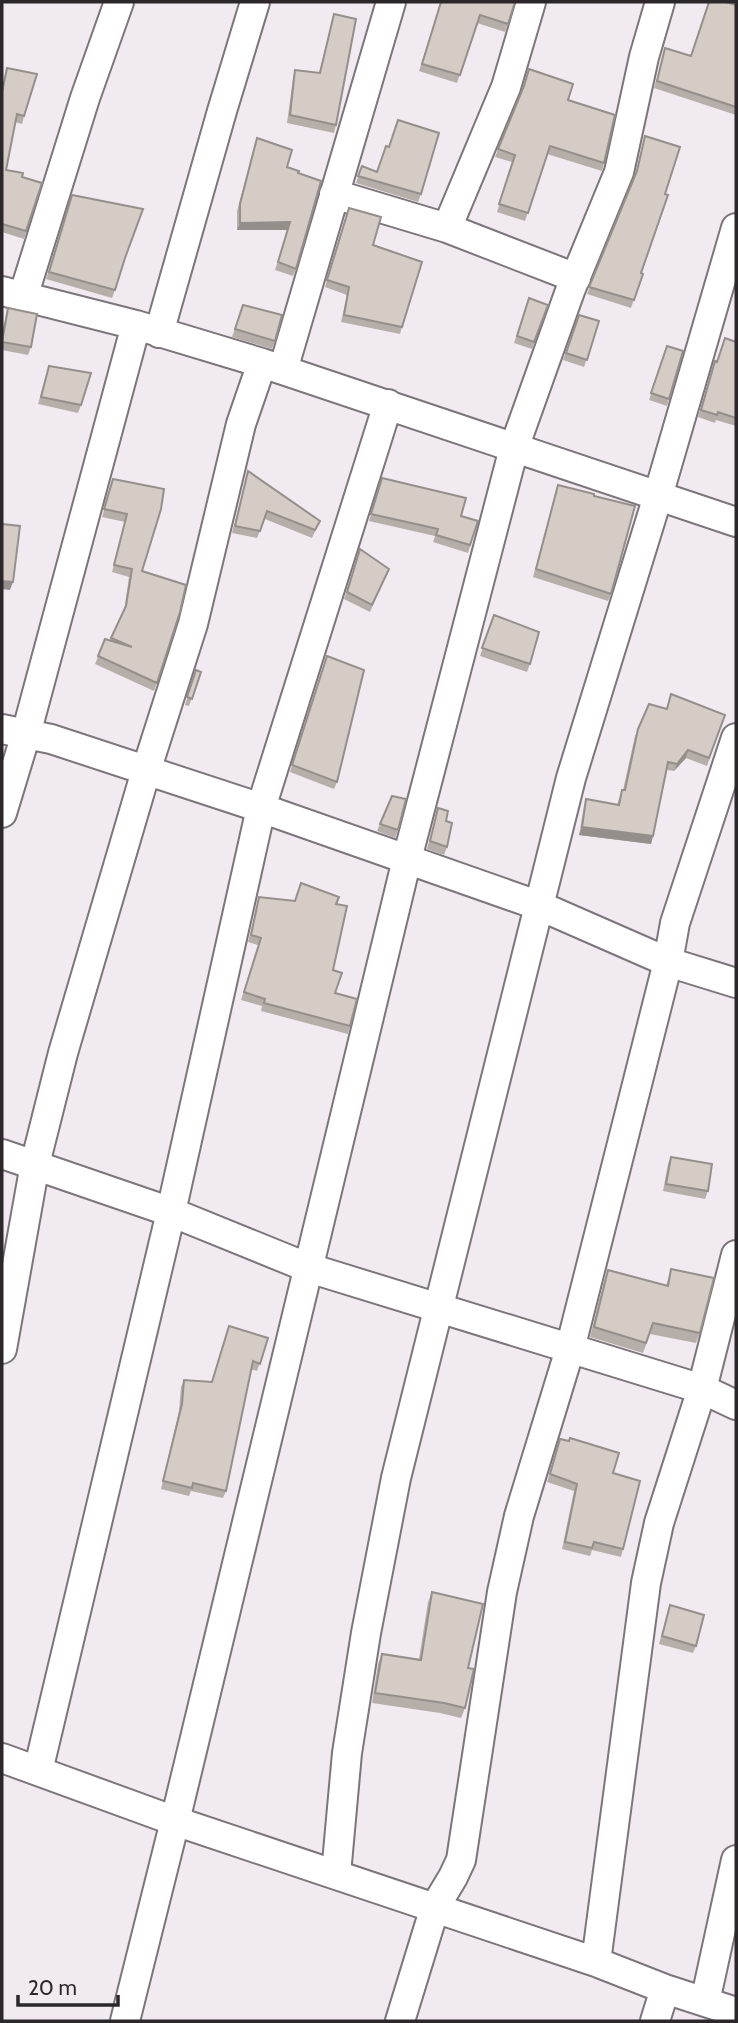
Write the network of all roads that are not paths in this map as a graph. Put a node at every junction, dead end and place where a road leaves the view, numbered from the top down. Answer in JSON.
{"nodes":[{"id":1,"x":118,"y":2,"type":"edge"},
{"id":2,"x":256,"y":2,"type":"edge"},
{"id":3,"x":391,"y":2,"type":"edge"},
{"id":4,"x":531,"y":2,"type":"edge"},
{"id":5,"x":660,"y":2,"type":"edge"},
{"id":6,"x":334,"y":194,"type":"junction"},
{"id":7,"x":447,"y":228,"type":"junction"},
{"id":8,"x":736,"y":228,"type":"edge"},
{"id":9,"x":576,"y":278,"type":"junction"},
{"id":10,"x":8,"y":297,"type":"edge"},
{"id":11,"x":148,"y":329,"type":"junction"},
{"id":12,"x":272,"y":367,"type":"junction"},
{"id":13,"x":388,"y":404,"type":"junction"},
{"id":14,"x":514,"y":448,"type":"junction"},
{"id":15,"x":658,"y":496,"type":"junction"},
{"id":16,"x":736,"y":522,"type":"edge"},
{"id":17,"x":14,"y":731,"type":"edge"},
{"id":18,"x":736,"y":738,"type":"edge"},
{"id":19,"x":146,"y":771,"type":"junction"},
{"id":20,"x":261,"y":808,"type":"junction"},
{"id":21,"x":2,"y":813,"type":"edge"},
{"id":22,"x":407,"y":859,"type":"junction"},
{"id":23,"x":540,"y":906,"type":"junction"},
{"id":24,"x":668,"y":962,"type":"junction"},
{"id":25,"x":736,"y":983,"type":"edge"},
{"id":26,"x":2,"y":1154,"type":"edge"},
{"id":27,"x":35,"y":1164,"type":"junction"},
{"id":28,"x":171,"y":1212,"type":"junction"},
{"id":29,"x":736,"y":1255,"type":"edge"},
{"id":30,"x":309,"y":1268,"type":"junction"},
{"id":31,"x":439,"y":1307,"type":"junction"},
{"id":32,"x":2,"y":1349,"type":"edge"},
{"id":33,"x":570,"y":1349,"type":"junction"},
{"id":34,"x":702,"y":1389,"type":"junction"},
{"id":35,"x":736,"y":1405,"type":"edge"},
{"id":36,"x":2,"y":1758,"type":"edge"},
{"id":37,"x":38,"y":1771,"type":"junction"},
{"id":38,"x":175,"y":1821,"type":"junction"},
{"id":39,"x":736,"y":1860,"type":"edge"},
{"id":40,"x":336,"y":1874,"type":"junction"},
{"id":41,"x":435,"y":1907,"type":"junction"},
{"id":42,"x":596,"y":1962,"type":"junction"},
{"id":43,"x":665,"y":1989,"type":"junction"},
{"id":44,"x":705,"y":2002,"type":"junction"},
{"id":45,"x":736,"y":2012,"type":"edge"},
{"id":46,"x":125,"y":2021,"type":"edge"},
{"id":47,"x":400,"y":2021,"type":"edge"},
{"id":48,"x":655,"y":2021,"type":"edge"}],
"edges":[{"from":1,"to":10,"type":"street"},
{"from":2,"to":11,"type":"street"},
{"from":3,"to":6,"type":"street"},
{"from":4,"to":7,"type":"street"},
{"from":5,"to":9,"type":"street"},
{"from":6,"to":7,"type":"street"},
{"from":6,"to":12,"type":"street"},
{"from":7,"to":9,"type":"street"},
{"from":8,"to":15,"type":"street"},
{"from":9,"to":14,"type":"street"},
{"from":10,"to":11,"type":"street"},
{"from":11,"to":12,"type":"street"},
{"from":11,"to":17,"type":"street"},
{"from":12,"to":13,"type":"street"},
{"from":12,"to":19,"type":"street"},
{"from":13,"to":14,"type":"street"},
{"from":13,"to":20,"type":"street"},
{"from":14,"to":15,"type":"street"},
{"from":14,"to":22,"type":"street"},
{"from":15,"to":16,"type":"street"},
{"from":15,"to":23,"type":"street"},
{"from":17,"to":19,"type":"street"},
{"from":17,"to":21,"type":"street"},
{"from":18,"to":24,"type":"street"},
{"from":19,"to":20,"type":"street"},
{"from":19,"to":27,"type":"street"},
{"from":20,"to":22,"type":"street"},
{"from":20,"to":28,"type":"street"},
{"from":22,"to":23,"type":"street"},
{"from":22,"to":30,"type":"street"},
{"from":23,"to":24,"type":"street"},
{"from":23,"to":31,"type":"street"},
{"from":24,"to":25,"type":"street"},
{"from":24,"to":33,"type":"street"},
{"from":26,"to":27,"type":"street"},
{"from":27,"to":28,"type":"street"},
{"from":27,"to":32,"type":"street"},
{"from":28,"to":30,"type":"street"},
{"from":28,"to":37,"type":"street"},
{"from":29,"to":34,"type":"street"},
{"from":30,"to":31,"type":"street"},
{"from":30,"to":38,"type":"street"},
{"from":31,"to":33,"type":"street"},
{"from":31,"to":40,"type":"street"},
{"from":33,"to":34,"type":"street"},
{"from":33,"to":41,"type":"street"},
{"from":34,"to":35,"type":"street"},
{"from":34,"to":42,"type":"street"},
{"from":36,"to":37,"type":"street"},
{"from":37,"to":38,"type":"street"},
{"from":38,"to":40,"type":"street"},
{"from":38,"to":46,"type":"street"},
{"from":39,"to":44,"type":"street"},
{"from":40,"to":41,"type":"street"},
{"from":41,"to":42,"type":"street"},
{"from":41,"to":47,"type":"street"},
{"from":42,"to":43,"type":"street"},
{"from":43,"to":44,"type":"street"},
{"from":43,"to":48,"type":"street"},
{"from":44,"to":45,"type":"street"}]}
